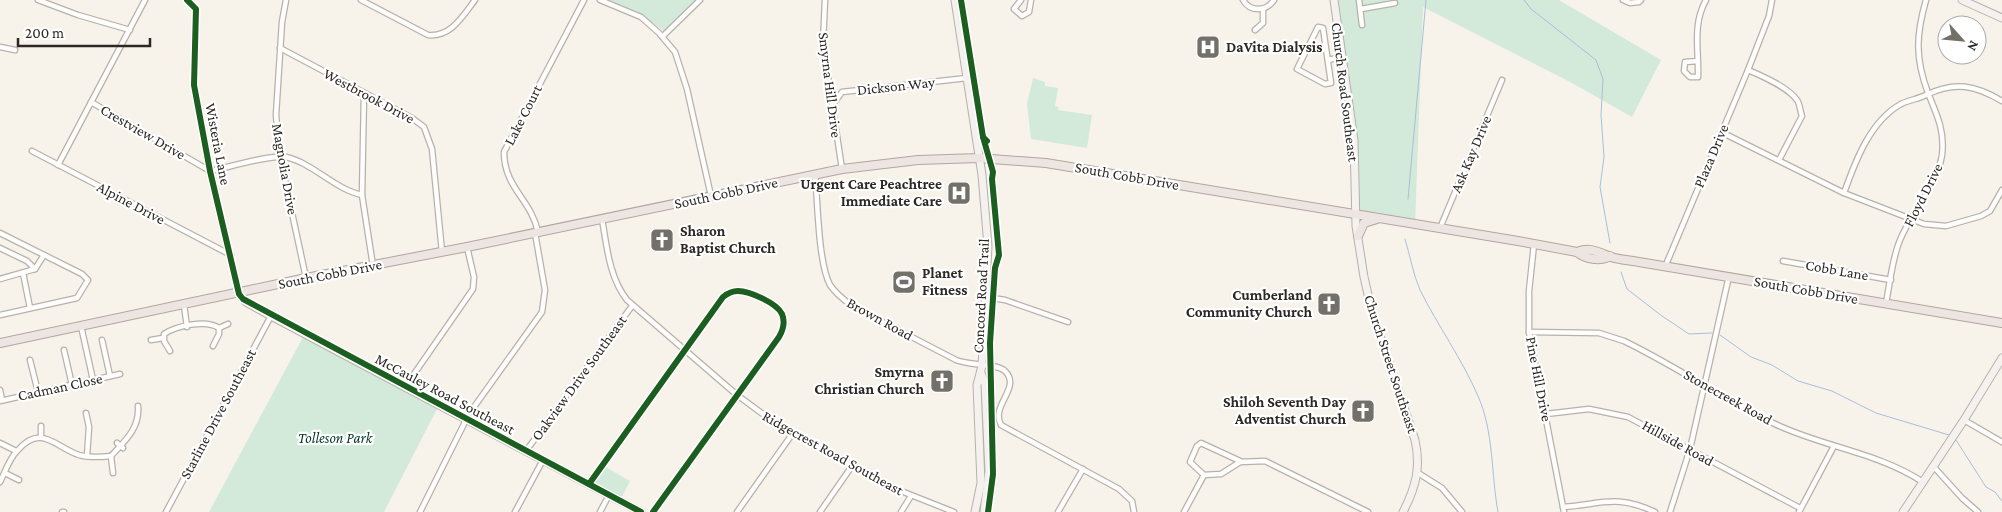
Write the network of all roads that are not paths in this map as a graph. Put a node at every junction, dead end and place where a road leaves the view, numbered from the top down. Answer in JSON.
{"nodes":[{"id":1,"x":38,"y":0,"type":"edge"},
{"id":2,"x":145,"y":0,"type":"edge"},
{"id":3,"x":186,"y":0,"type":"edge"},
{"id":4,"x":286,"y":0,"type":"edge"},
{"id":5,"x":361,"y":0,"type":"edge"},
{"id":6,"x":475,"y":0,"type":"edge"},
{"id":7,"x":584,"y":0,"type":"edge"},
{"id":8,"x":600,"y":0,"type":"edge"},
{"id":9,"x":700,"y":0,"type":"edge"},
{"id":10,"x":825,"y":0,"type":"edge"},
{"id":11,"x":955,"y":0,"type":"edge"},
{"id":12,"x":1020,"y":0,"type":"edge"},
{"id":13,"x":1031,"y":0,"type":"edge"},
{"id":14,"x":1243,"y":0,"type":"edge"},
{"id":15,"x":1274,"y":0,"type":"edge"},
{"id":16,"x":1334,"y":0,"type":"edge"},
{"id":17,"x":1359,"y":0,"type":"edge"},
{"id":18,"x":1622,"y":0,"type":"edge"},
{"id":19,"x":1641,"y":0,"type":"edge"},
{"id":20,"x":1706,"y":0,"type":"edge"},
{"id":21,"x":1772,"y":0,"type":"edge"},
{"id":22,"x":1926,"y":0,"type":"edge"},
{"id":23,"x":1962,"y":0,"type":"edge"},
{"id":24,"x":1381,"y":3,"type":"edge"},
{"id":25,"x":1394,"y":3,"type":"dead end"},
{"id":26,"x":1361,"y":9,"type":"junction"},
{"id":27,"x":1263,"y":10,"type":"junction"},
{"id":28,"x":2002,"y":18,"type":"edge"},
{"id":29,"x":1362,"y":25,"type":"dead end"},
{"id":30,"x":130,"y":30,"type":"junction"},
{"id":31,"x":1255,"y":30,"type":"dead end"},
{"id":32,"x":662,"y":36,"type":"junction"},
{"id":33,"x":0,"y":47,"type":"edge"},
{"id":34,"x":280,"y":48,"type":"junction"},
{"id":35,"x":15,"y":50,"type":"dead end"},
{"id":36,"x":1342,"y":57,"type":"junction"},
{"id":37,"x":1328,"y":60,"type":"junction"},
{"id":38,"x":1698,"y":61,"type":"junction"},
{"id":39,"x":1748,"y":70,"type":"junction"},
{"id":40,"x":967,"y":78,"type":"junction"},
{"id":41,"x":1502,"y":80,"type":"dead end"},
{"id":42,"x":364,"y":94,"type":"junction"},
{"id":43,"x":1929,"y":94,"type":"junction"},
{"id":44,"x":2002,"y":101,"type":"edge"},
{"id":45,"x":92,"y":102,"type":"junction"},
{"id":46,"x":832,"y":106,"type":"junction"},
{"id":47,"x":1721,"y":132,"type":"junction"},
{"id":48,"x":32,"y":151,"type":"dead end"},
{"id":49,"x":280,"y":157,"type":"junction"},
{"id":50,"x":979,"y":158,"type":"junction"},
{"id":51,"x":1779,"y":160,"type":"junction"},
{"id":52,"x":58,"y":165,"type":"junction"},
{"id":53,"x":842,"y":169,"type":"junction"},
{"id":54,"x":210,"y":171,"type":"junction"},
{"id":55,"x":815,"y":175,"type":"junction"},
{"id":56,"x":2002,"y":190,"type":"edge"},
{"id":57,"x":1844,"y":193,"type":"junction"},
{"id":58,"x":362,"y":195,"type":"junction"},
{"id":59,"x":710,"y":196,"type":"junction"},
{"id":60,"x":1356,"y":213,"type":"junction"},
{"id":61,"x":1381,"y":218,"type":"junction"},
{"id":62,"x":602,"y":219,"type":"junction"},
{"id":63,"x":1913,"y":219,"type":"junction"},
{"id":64,"x":1440,"y":228,"type":"junction"},
{"id":65,"x":536,"y":232,"type":"junction"},
{"id":66,"x":0,"y":233,"type":"edge"},
{"id":67,"x":1358,"y":236,"type":"junction"},
{"id":68,"x":1534,"y":244,"type":"junction"},
{"id":69,"x":467,"y":247,"type":"junction"},
{"id":70,"x":0,"y":248,"type":"edge"},
{"id":71,"x":442,"y":252,"type":"junction"},
{"id":72,"x":230,"y":255,"type":"junction"},
{"id":73,"x":44,"y":256,"type":"junction"},
{"id":74,"x":1783,"y":261,"type":"dead end"},
{"id":75,"x":372,"y":266,"type":"junction"},
{"id":76,"x":1665,"y":266,"type":"junction"},
{"id":77,"x":35,"y":269,"type":"junction"},
{"id":78,"x":23,"y":273,"type":"junction"},
{"id":79,"x":1728,"y":276,"type":"junction"},
{"id":80,"x":306,"y":278,"type":"junction"},
{"id":81,"x":0,"y":279,"type":"edge"},
{"id":82,"x":1891,"y":280,"type":"junction"},
{"id":83,"x":239,"y":294,"type":"junction"},
{"id":84,"x":986,"y":297,"type":"junction"},
{"id":85,"x":1886,"y":303,"type":"junction"},
{"id":86,"x":184,"y":305,"type":"junction"},
{"id":87,"x":632,"y":306,"type":"junction"},
{"id":88,"x":30,"y":308,"type":"junction"},
{"id":89,"x":0,"y":315,"type":"edge"},
{"id":90,"x":271,"y":316,"type":"junction"},
{"id":91,"x":1068,"y":322,"type":"dead end"},
{"id":92,"x":2002,"y":323,"type":"edge"},
{"id":93,"x":228,"y":324,"type":"dead end"},
{"id":94,"x":81,"y":326,"type":"junction"},
{"id":95,"x":187,"y":326,"type":"junction"},
{"id":96,"x":219,"y":328,"type":"junction"},
{"id":97,"x":1529,"y":332,"type":"junction"},
{"id":98,"x":163,"y":338,"type":"junction"},
{"id":99,"x":102,"y":340,"type":"dead end"},
{"id":100,"x":152,"y":340,"type":"dead end"},
{"id":101,"x":0,"y":343,"type":"edge"},
{"id":102,"x":213,"y":346,"type":"dead end"},
{"id":103,"x":64,"y":350,"type":"dead end"},
{"id":104,"x":685,"y":350,"type":"junction"},
{"id":105,"x":170,"y":352,"type":"dead end"},
{"id":106,"x":2002,"y":358,"type":"edge"},
{"id":107,"x":30,"y":360,"type":"dead end"},
{"id":108,"x":982,"y":369,"type":"junction"},
{"id":109,"x":120,"y":374,"type":"dead end"},
{"id":110,"x":110,"y":376,"type":"junction"},
{"id":111,"x":93,"y":380,"type":"junction"},
{"id":112,"x":72,"y":385,"type":"junction"},
{"id":113,"x":1705,"y":385,"type":"junction"},
{"id":114,"x":405,"y":387,"type":"junction"},
{"id":115,"x":0,"y":390,"type":"edge"},
{"id":116,"x":38,"y":392,"type":"junction"},
{"id":117,"x":737,"y":395,"type":"junction"},
{"id":118,"x":1,"y":400,"type":"edge"},
{"id":119,"x":138,"y":406,"type":"dead end"},
{"id":120,"x":86,"y":413,"type":"dead end"},
{"id":121,"x":1546,"y":414,"type":"junction"},
{"id":122,"x":468,"y":419,"type":"junction"},
{"id":123,"x":1964,"y":420,"type":"junction"},
{"id":124,"x":41,"y":426,"type":"dead end"},
{"id":125,"x":793,"y":433,"type":"junction"},
{"id":126,"x":41,"y":437,"type":"junction"},
{"id":127,"x":2002,"y":442,"type":"edge"},
{"id":128,"x":0,"y":443,"type":"edge"},
{"id":129,"x":1834,"y":446,"type":"junction"},
{"id":130,"x":1690,"y":449,"type":"junction"},
{"id":131,"x":526,"y":451,"type":"junction"},
{"id":132,"x":16,"y":452,"type":"junction"},
{"id":133,"x":87,"y":456,"type":"junction"},
{"id":134,"x":111,"y":456,"type":"junction"},
{"id":135,"x":543,"y":460,"type":"junction"},
{"id":136,"x":1240,"y":462,"type":"junction"},
{"id":137,"x":852,"y":466,"type":"junction"},
{"id":138,"x":1933,"y":466,"type":"junction"},
{"id":139,"x":1083,"y":469,"type":"junction"},
{"id":140,"x":5,"y":472,"type":"junction"},
{"id":141,"x":113,"y":473,"type":"dead end"},
{"id":142,"x":1418,"y":473,"type":"junction"},
{"id":143,"x":1204,"y":475,"type":"junction"},
{"id":144,"x":19,"y":480,"type":"dead end"},
{"id":145,"x":0,"y":482,"type":"edge"},
{"id":146,"x":1923,"y":482,"type":"junction"},
{"id":147,"x":589,"y":484,"type":"junction"},
{"id":148,"x":609,"y":495,"type":"junction"},
{"id":149,"x":911,"y":496,"type":"junction"},
{"id":150,"x":1564,"y":510,"type":"edge"},
{"id":151,"x":1800,"y":510,"type":"edge"},
{"id":152,"x":166,"y":512,"type":"edge"},
{"id":153,"x":420,"y":512,"type":"edge"},
{"id":154,"x":515,"y":512,"type":"edge"},
{"id":155,"x":600,"y":512,"type":"edge"},
{"id":156,"x":641,"y":512,"type":"edge"},
{"id":157,"x":653,"y":512,"type":"edge"},
{"id":158,"x":737,"y":512,"type":"edge"},
{"id":159,"x":820,"y":512,"type":"edge"},
{"id":160,"x":901,"y":512,"type":"edge"},
{"id":161,"x":954,"y":512,"type":"edge"},
{"id":162,"x":975,"y":512,"type":"edge"},
{"id":163,"x":984,"y":512,"type":"edge"},
{"id":164,"x":1058,"y":512,"type":"edge"},
{"id":165,"x":1134,"y":512,"type":"edge"},
{"id":166,"x":1184,"y":512,"type":"edge"},
{"id":167,"x":1368,"y":512,"type":"edge"},
{"id":168,"x":1403,"y":512,"type":"edge"},
{"id":169,"x":1462,"y":512,"type":"edge"},
{"id":170,"x":1655,"y":512,"type":"edge"},
{"id":171,"x":1670,"y":512,"type":"edge"},
{"id":172,"x":1903,"y":512,"type":"edge"},
{"id":173,"x":1978,"y":512,"type":"edge"}],
"edges":[{"from":1,"to":30,"type":"street"},
{"from":2,"to":30,"type":"street"},
{"from":3,"to":54,"type":"street","name":"Wisteria Lane"},
{"from":4,"to":34,"type":"street","name":"Magnolia Drive"},
{"from":5,"to":6,"type":"street"},
{"from":7,"to":65,"type":"street","name":"Lake Court"},
{"from":8,"to":32,"type":"street"},
{"from":9,"to":32,"type":"street"},
{"from":10,"to":46,"type":"street","name":"Smyrna Hill Drive"},
{"from":11,"to":40,"type":"street"},
{"from":12,"to":13,"type":"street"},
{"from":14,"to":27,"type":"street"},
{"from":15,"to":27,"type":"street"},
{"from":16,"to":36,"type":"street","name":"Church Road Southeast"},
{"from":17,"to":26,"type":"street"},
{"from":18,"to":19,"type":"street"},
{"from":20,"to":38,"type":"street"},
{"from":21,"to":39,"type":"street","name":"Plaza Drive"},
{"from":22,"to":43,"type":"street","name":"Floyd Drive"},
{"from":23,"to":28,"type":"street"},
{"from":24,"to":25,"type":"street"},
{"from":24,"to":26,"type":"street"},
{"from":26,"to":29,"type":"street"},
{"from":27,"to":31,"type":"street"},
{"from":30,"to":45,"type":"street"},
{"from":32,"to":59,"type":"street"},
{"from":33,"to":35,"type":"street"},
{"from":34,"to":42,"type":"street","name":"Westbrook Drive"},
{"from":34,"to":49,"type":"street","name":"Magnolia Drive"},
{"from":36,"to":37,"type":"street"},
{"from":36,"to":60,"type":"street","name":"Church Road Southeast"},
{"from":37,"to":37,"type":"street"},
{"from":38,"to":38,"type":"street"},
{"from":39,"to":47,"type":"street","name":"Plaza Drive"},
{"from":39,"to":51,"type":"street"},
{"from":40,"to":46,"type":"street","name":"Dickson Way"},
{"from":40,"to":50,"type":"street"},
{"from":41,"to":64,"type":"street","name":"Ask Kay Drive"},
{"from":42,"to":58,"type":"street"},
{"from":42,"to":71,"type":"street","name":"Westbrook Drive"},
{"from":43,"to":44,"type":"street"},
{"from":43,"to":57,"type":"street"},
{"from":43,"to":63,"type":"street","name":"Floyd Drive"},
{"from":45,"to":52,"type":"street"},
{"from":45,"to":54,"type":"street","name":"Crestview Drive"},
{"from":46,"to":53,"type":"street","name":"Smyrna Hill Drive"},
{"from":47,"to":51,"type":"street"},
{"from":47,"to":76,"type":"street","name":"Plaza Drive"},
{"from":48,"to":52,"type":"street","name":"Alpine Drive"},
{"from":49,"to":54,"type":"street"},
{"from":49,"to":58,"type":"street"},
{"from":49,"to":80,"type":"street","name":"Magnolia Drive"},
{"from":50,"to":53,"type":"main road","name":"South Cobb Drive"},
{"from":50,"to":60,"type":"main road","name":"South Cobb Drive"},
{"from":50,"to":84,"type":"street"},
{"from":51,"to":57,"type":"street"},
{"from":52,"to":72,"type":"street","name":"Alpine Drive"},
{"from":53,"to":55,"type":"main road","name":"South Cobb Drive"},
{"from":54,"to":72,"type":"street","name":"Wisteria Lane"},
{"from":55,"to":59,"type":"main road","name":"South Cobb Drive"},
{"from":55,"to":108,"type":"street","name":"Brown Road"},
{"from":56,"to":63,"type":"street"},
{"from":57,"to":63,"type":"street"},
{"from":58,"to":75,"type":"street"},
{"from":59,"to":62,"type":"main road","name":"South Cobb Drive"},
{"from":60,"to":61,"type":"main road","name":"South Cobb Drive"},
{"from":60,"to":67,"type":"street","name":"Church Street Southeast"},
{"from":61,"to":64,"type":"main road","name":"South Cobb Drive"},
{"from":61,"to":67,"type":"main road"},
{"from":62,"to":65,"type":"main road","name":"South Cobb Drive"},
{"from":62,"to":87,"type":"street","name":"Ridgecrest Road Southeast"},
{"from":63,"to":82,"type":"street","name":"Floyd Drive"},
{"from":64,"to":68,"type":"main road","name":"South Cobb Drive"},
{"from":65,"to":69,"type":"main road","name":"South Cobb Drive"},
{"from":65,"to":122,"type":"street","name":"Lake Court"},
{"from":66,"to":73,"type":"street"},
{"from":67,"to":142,"type":"street","name":"Church Street Southeast"},
{"from":68,"to":76,"type":"main road","name":"South Cobb Drive"},
{"from":68,"to":97,"type":"street","name":"Pine Hill Drive"},
{"from":69,"to":71,"type":"main road","name":"South Cobb Drive"},
{"from":69,"to":114,"type":"street"},
{"from":70,"to":77,"type":"street"},
{"from":71,"to":75,"type":"main road","name":"South Cobb Drive"},
{"from":72,"to":83,"type":"street","name":"Wisteria Lane"},
{"from":73,"to":77,"type":"street"},
{"from":73,"to":88,"type":"street"},
{"from":74,"to":82,"type":"street","name":"Cobb Lane"},
{"from":75,"to":80,"type":"main road","name":"South Cobb Drive"},
{"from":76,"to":79,"type":"main road","name":"South Cobb Drive"},
{"from":77,"to":78,"type":"street"},
{"from":78,"to":81,"type":"street"},
{"from":78,"to":88,"type":"street"},
{"from":79,"to":85,"type":"main road","name":"South Cobb Drive"},
{"from":79,"to":113,"type":"street"},
{"from":80,"to":83,"type":"main road","name":"South Cobb Drive"},
{"from":82,"to":85,"type":"street","name":"Floyd Drive"},
{"from":83,"to":86,"type":"main road","name":"South Cobb Drive"},
{"from":83,"to":90,"type":"street","name":"McCauley Road Southeast"},
{"from":84,"to":91,"type":"street"},
{"from":84,"to":108,"type":"street"},
{"from":85,"to":92,"type":"main road","name":"South Cobb Drive"},
{"from":86,"to":94,"type":"main road","name":"South Cobb Drive"},
{"from":86,"to":95,"type":"street"},
{"from":87,"to":104,"type":"street","name":"Ridgecrest Road Southeast"},
{"from":87,"to":131,"type":"street","name":"Oakview Drive Southeast"},
{"from":88,"to":89,"type":"street"},
{"from":90,"to":114,"type":"street","name":"McCauley Road Southeast"},
{"from":90,"to":152,"type":"street","name":"Starline Drive Southeast"},
{"from":93,"to":96,"type":"street"},
{"from":94,"to":101,"type":"main road","name":"South Cobb Drive"},
{"from":94,"to":111,"type":"street"},
{"from":95,"to":96,"type":"street"},
{"from":95,"to":98,"type":"street"},
{"from":96,"to":102,"type":"street"},
{"from":97,"to":113,"type":"street","name":"Stonecreek Road"},
{"from":97,"to":121,"type":"street","name":"Pine Hill Drive"},
{"from":98,"to":100,"type":"street"},
{"from":98,"to":105,"type":"street"},
{"from":99,"to":110,"type":"street"},
{"from":103,"to":112,"type":"street"},
{"from":104,"to":117,"type":"street","name":"Ridgecrest Road Southeast"},
{"from":104,"to":117,"type":"street"},
{"from":104,"to":147,"type":"street"},
{"from":106,"to":123,"type":"street"},
{"from":107,"to":116,"type":"street"},
{"from":108,"to":139,"type":"street","name":"Brown Road"},
{"from":108,"to":162,"type":"street"},
{"from":108,"to":163,"type":"street"},
{"from":109,"to":110,"type":"street","name":"Cadman Close"},
{"from":110,"to":111,"type":"street","name":"Cadman Close"},
{"from":111,"to":112,"type":"street","name":"Cadman Close"},
{"from":112,"to":116,"type":"street","name":"Cadman Close"},
{"from":113,"to":129,"type":"street","name":"Stonecreek Road"},
{"from":113,"to":130,"type":"street"},
{"from":114,"to":122,"type":"street","name":"McCauley Road Southeast"},
{"from":115,"to":118,"type":"street"},
{"from":116,"to":118,"type":"street","name":"Cadman Close"},
{"from":117,"to":125,"type":"street","name":"Ridgecrest Road Southeast"},
{"from":117,"to":157,"type":"street"},
{"from":119,"to":134,"type":"street"},
{"from":120,"to":133,"type":"street"},
{"from":121,"to":130,"type":"street","name":"Hillside Road"},
{"from":121,"to":150,"type":"street","name":"Pine Hill Drive"},
{"from":122,"to":131,"type":"street","name":"McCauley Road Southeast"},
{"from":122,"to":153,"type":"street","name":"Lake Court"},
{"from":123,"to":127,"type":"street"},
{"from":123,"to":138,"type":"street"},
{"from":124,"to":126,"type":"street"},
{"from":125,"to":137,"type":"street","name":"Ridgecrest Road Southeast"},
{"from":125,"to":158,"type":"street"},
{"from":126,"to":132,"type":"street"},
{"from":126,"to":133,"type":"street"},
{"from":128,"to":132,"type":"street"},
{"from":129,"to":146,"type":"street","name":"Stonecreek Road"},
{"from":129,"to":151,"type":"street"},
{"from":130,"to":151,"type":"street","name":"Hillside Road"},
{"from":130,"to":171,"type":"street"},
{"from":131,"to":135,"type":"street","name":"McCauley Road Southeast"},
{"from":132,"to":140,"type":"street"},
{"from":133,"to":134,"type":"street"},
{"from":134,"to":141,"type":"street"},
{"from":135,"to":147,"type":"street","name":"McCauley Road Southeast"},
{"from":135,"to":154,"type":"street","name":"Oakview Drive Southeast"},
{"from":136,"to":143,"type":"street"},
{"from":136,"to":143,"type":"street"},
{"from":136,"to":167,"type":"street"},
{"from":137,"to":149,"type":"street","name":"Ridgecrest Road Southeast"},
{"from":137,"to":159,"type":"street"},
{"from":138,"to":146,"type":"street"},
{"from":138,"to":173,"type":"street"},
{"from":139,"to":164,"type":"street"},
{"from":139,"to":165,"type":"street","name":"Brown Road"},
{"from":140,"to":144,"type":"street"},
{"from":140,"to":145,"type":"street"},
{"from":142,"to":168,"type":"street","name":"Church Street Southeast"},
{"from":142,"to":169,"type":"street"},
{"from":143,"to":166,"type":"street"},
{"from":146,"to":172,"type":"street"},
{"from":147,"to":148,"type":"street","name":"McCauley Road Southeast"},
{"from":148,"to":155,"type":"street"},
{"from":148,"to":156,"type":"street","name":"McCauley Road Southeast"},
{"from":149,"to":160,"type":"street"},
{"from":149,"to":161,"type":"street","name":"Ridgecrest Road Southeast"},
{"from":150,"to":170,"type":"street"}]}
